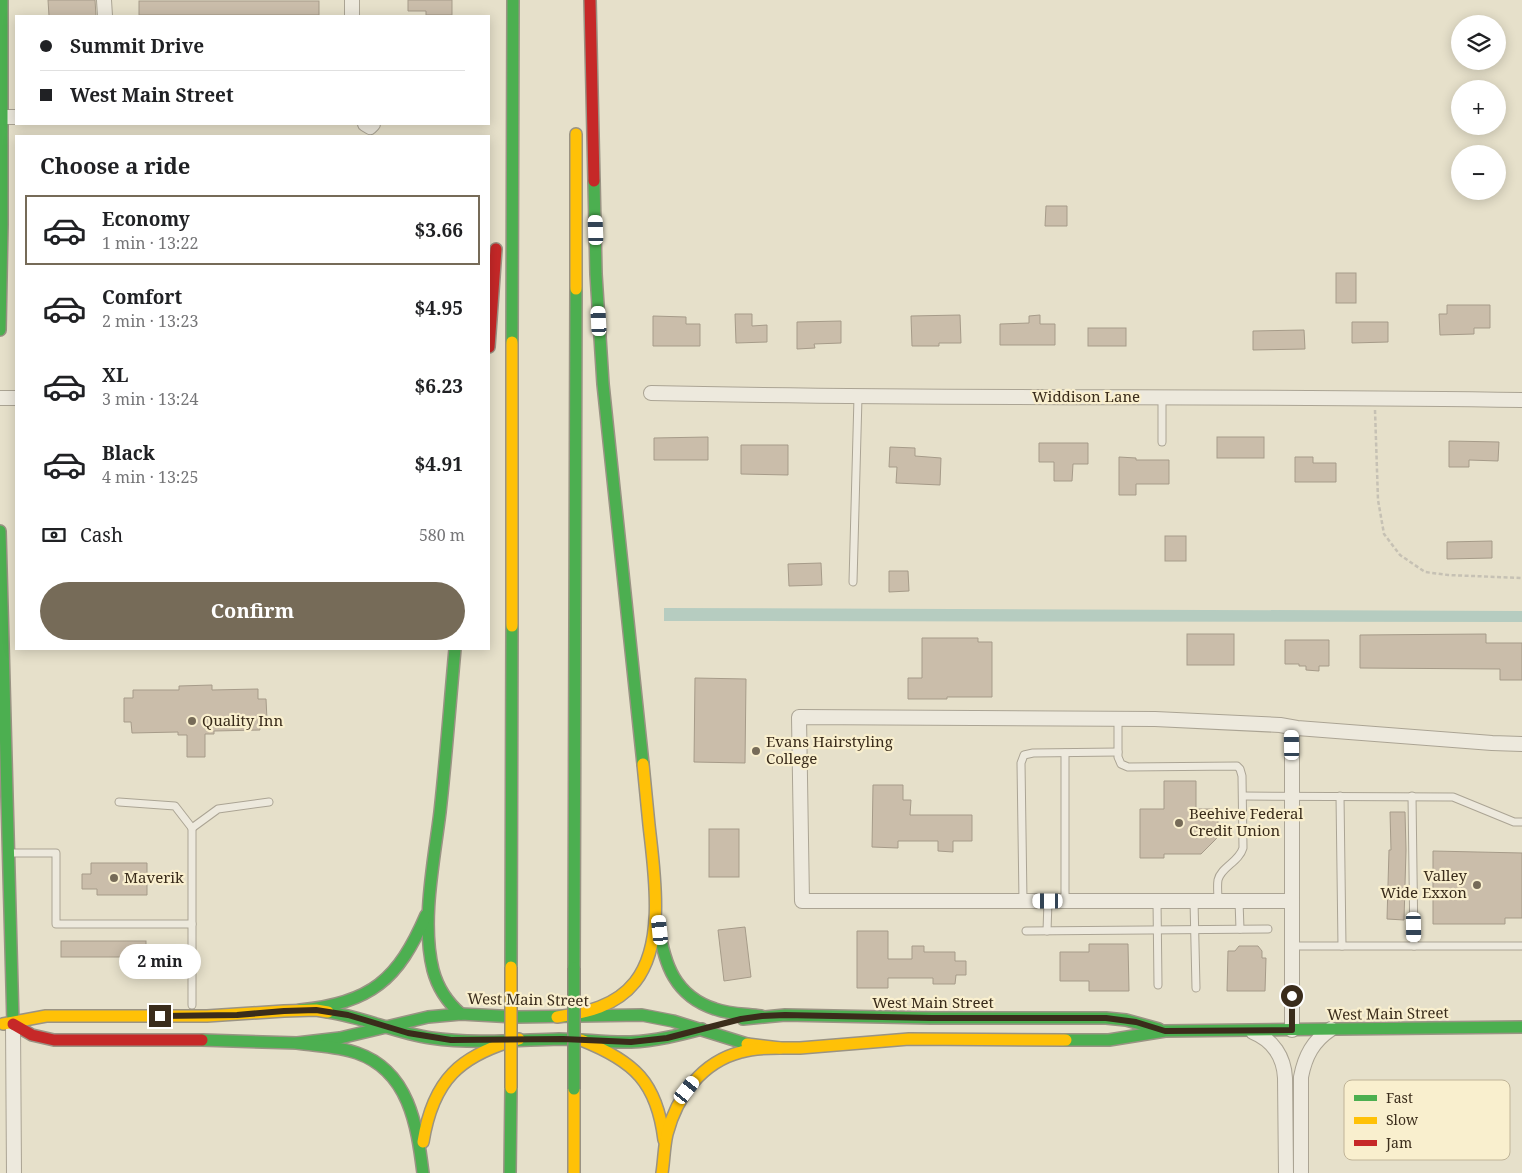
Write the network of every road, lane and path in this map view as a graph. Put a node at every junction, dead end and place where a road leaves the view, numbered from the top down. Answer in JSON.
{"nodes":[{"id":1,"x":2,"y":0,"type":"edge"},
{"id":2,"x":104,"y":0,"type":"edge"},
{"id":3,"x":352,"y":0,"type":"edge"},
{"id":4,"x":590,"y":0,"type":"edge"},
{"id":5,"x":513,"y":3,"type":"edge"},
{"id":6,"x":104,"y":15,"type":"edge"},
{"id":7,"x":352,"y":15,"type":"edge"},
{"id":8,"x":9,"y":117,"type":"edge"},
{"id":9,"x":576,"y":120,"type":"dead end"},
{"id":10,"x":501,"y":174,"type":"dead end"},
{"id":11,"x":497,"y":233,"type":"dead end"},
{"id":12,"x":0,"y":293,"type":"edge"},
{"id":13,"x":0,"y":330,"type":"edge"},
{"id":14,"x":490,"y":333,"type":"edge"},
{"id":15,"x":651,"y":393,"type":"dead end"},
{"id":16,"x":858,"y":397,"type":"junction"},
{"id":17,"x":1162,"y":397,"type":"junction"},
{"id":18,"x":0,"y":398,"type":"edge"},
{"id":19,"x":15,"y":398,"type":"edge"},
{"id":20,"x":1375,"y":399,"type":"junction"},
{"id":21,"x":1522,"y":400,"type":"edge"},
{"id":22,"x":1162,"y":442,"type":"dead end"},
{"id":23,"x":0,"y":531,"type":"edge"},
{"id":24,"x":0,"y":572,"type":"edge"},
{"id":25,"x":1522,"y":578,"type":"edge"},
{"id":26,"x":853,"y":582,"type":"dead end"},
{"id":27,"x":455,"y":650,"type":"edge"},
{"id":28,"x":1118,"y":719,"type":"junction"},
{"id":29,"x":1292,"y":728,"type":"junction"},
{"id":30,"x":1522,"y":744,"type":"edge"},
{"id":31,"x":1118,"y":752,"type":"junction"},
{"id":32,"x":1066,"y":753,"type":"junction"},
{"id":33,"x":1243,"y":796,"type":"junction"},
{"id":34,"x":1293,"y":796,"type":"junction"},
{"id":35,"x":1340,"y":796,"type":"junction"},
{"id":36,"x":1412,"y":796,"type":"junction"},
{"id":37,"x":119,"y":802,"type":"dead end"},
{"id":38,"x":269,"y":802,"type":"dead end"},
{"id":39,"x":1522,"y":822,"type":"edge"},
{"id":40,"x":192,"y":828,"type":"junction"},
{"id":41,"x":8,"y":852,"type":"junction"},
{"id":42,"x":654,"y":884,"type":"junction"},
{"id":43,"x":430,"y":897,"type":"junction"},
{"id":44,"x":1023,"y":901,"type":"junction"},
{"id":45,"x":1048,"y":901,"type":"junction"},
{"id":46,"x":1065,"y":901,"type":"junction"},
{"id":47,"x":1157,"y":901,"type":"junction"},
{"id":48,"x":1194,"y":901,"type":"junction"},
{"id":49,"x":1218,"y":901,"type":"junction"},
{"id":50,"x":1239,"y":901,"type":"junction"},
{"id":51,"x":1292,"y":901,"type":"junction"},
{"id":52,"x":192,"y":924,"type":"junction"},
{"id":53,"x":1240,"y":929,"type":"junction"},
{"id":54,"x":1268,"y":929,"type":"dead end"},
{"id":55,"x":1026,"y":930,"type":"dead end"},
{"id":56,"x":1047,"y":930,"type":"junction"},
{"id":57,"x":1157,"y":930,"type":"junction"},
{"id":58,"x":1194,"y":930,"type":"junction"},
{"id":59,"x":1292,"y":946,"type":"junction"},
{"id":60,"x":1342,"y":946,"type":"junction"},
{"id":61,"x":1414,"y":946,"type":"junction"},
{"id":62,"x":1522,"y":946,"type":"edge"},
{"id":63,"x":1158,"y":986,"type":"dead end"},
{"id":64,"x":1196,"y":988,"type":"dead end"},
{"id":65,"x":192,"y":1005,"type":"dead end"},
{"id":66,"x":300,"y":1010,"type":"junction"},
{"id":67,"x":461,"y":1014,"type":"junction"},
{"id":68,"x":762,"y":1016,"type":"junction"},
{"id":69,"x":557,"y":1017,"type":"junction"},
{"id":70,"x":6,"y":1024,"type":"edge"},
{"id":71,"x":384,"y":1026,"type":"junction"},
{"id":72,"x":1522,"y":1027,"type":"edge"},
{"id":73,"x":1331,"y":1029,"type":"junction"},
{"id":74,"x":700,"y":1030,"type":"junction"},
{"id":75,"x":1250,"y":1030,"type":"junction"},
{"id":76,"x":1292,"y":1030,"type":"junction"},
{"id":77,"x":1165,"y":1031,"type":"junction"},
{"id":78,"x":519,"y":1039,"type":"junction"},
{"id":79,"x":580,"y":1040,"type":"junction"},
{"id":80,"x":297,"y":1043,"type":"junction"},
{"id":81,"x":780,"y":1048,"type":"junction"},
{"id":82,"x":665,"y":1146,"type":"junction"},
{"id":83,"x":423,"y":1168,"type":"edge"},
{"id":84,"x":14,"y":1173,"type":"edge"},
{"id":85,"x":510,"y":1173,"type":"edge"},
{"id":86,"x":574,"y":1173,"type":"edge"},
{"id":87,"x":662,"y":1173,"type":"edge"},
{"id":88,"x":1286,"y":1173,"type":"edge"},
{"id":89,"x":1301,"y":1173,"type":"edge"}],
"edges":[{"from":1,"to":8,"type":"main road"},
{"from":2,"to":6,"type":"street"},
{"from":3,"to":7,"type":"street"},
{"from":4,"to":42,"type":"main road"},
{"from":5,"to":10,"type":"main road"},
{"from":5,"to":85,"type":"main road","bridge":true},
{"from":8,"to":12,"type":"main road"},
{"from":9,"to":86,"type":"main road","bridge":true},
{"from":11,"to":14,"type":"main road"},
{"from":12,"to":13,"type":"main road"},
{"from":15,"to":16,"type":"street","name":"Widdison Lane"},
{"from":16,"to":17,"type":"street","name":"Widdison Lane"},
{"from":16,"to":26,"type":"lane"},
{"from":17,"to":20,"type":"street","name":"Widdison Lane"},
{"from":17,"to":22,"type":"lane"},
{"from":18,"to":19,"type":"street"},
{"from":20,"to":21,"type":"street","name":"Widdison Lane"},
{"from":20,"to":25,"type":"path"},
{"from":23,"to":24,"type":"main road"},
{"from":24,"to":41,"type":"main road"},
{"from":27,"to":43,"type":"main road"},
{"from":28,"to":29,"type":"street"},
{"from":28,"to":31,"type":"lane"},
{"from":28,"to":44,"type":"street"},
{"from":29,"to":30,"type":"street"},
{"from":29,"to":34,"type":"street"},
{"from":31,"to":32,"type":"lane"},
{"from":31,"to":33,"type":"lane"},
{"from":32,"to":44,"type":"lane"},
{"from":32,"to":46,"type":"lane"},
{"from":33,"to":34,"type":"lane"},
{"from":33,"to":49,"type":"lane"},
{"from":34,"to":35,"type":"lane"},
{"from":34,"to":51,"type":"street"},
{"from":35,"to":36,"type":"lane"},
{"from":35,"to":60,"type":"lane"},
{"from":36,"to":39,"type":"lane"},
{"from":36,"to":61,"type":"lane"},
{"from":37,"to":40,"type":"lane"},
{"from":38,"to":40,"type":"lane"},
{"from":40,"to":52,"type":"lane"},
{"from":41,"to":52,"type":"lane"},
{"from":41,"to":70,"type":"main road"},
{"from":42,"to":68,"type":"main road"},
{"from":42,"to":69,"type":"main road"},
{"from":43,"to":66,"type":"main road"},
{"from":43,"to":67,"type":"main road"},
{"from":44,"to":45,"type":"street"},
{"from":45,"to":46,"type":"street"},
{"from":45,"to":56,"type":"lane"},
{"from":46,"to":47,"type":"street"},
{"from":47,"to":48,"type":"street"},
{"from":47,"to":57,"type":"lane"},
{"from":48,"to":49,"type":"street"},
{"from":48,"to":58,"type":"lane"},
{"from":49,"to":50,"type":"street"},
{"from":50,"to":51,"type":"street"},
{"from":50,"to":53,"type":"lane"},
{"from":51,"to":59,"type":"street"},
{"from":52,"to":65,"type":"lane"},
{"from":53,"to":54,"type":"lane"},
{"from":53,"to":58,"type":"lane"},
{"from":55,"to":56,"type":"lane"},
{"from":56,"to":57,"type":"lane"},
{"from":57,"to":58,"type":"lane"},
{"from":57,"to":63,"type":"lane"},
{"from":58,"to":64,"type":"lane"},
{"from":59,"to":60,"type":"lane"},
{"from":59,"to":76,"type":"street"},
{"from":60,"to":61,"type":"lane"},
{"from":61,"to":62,"type":"lane"},
{"from":66,"to":70,"type":"main road","name":"West Main Street"},
{"from":66,"to":71,"type":"main road","name":"West Main Street"},
{"from":67,"to":69,"type":"main road","name":"West Main Street"},
{"from":67,"to":71,"type":"main road","name":"West Main Street"},
{"from":68,"to":74,"type":"main road","name":"West Main Street"},
{"from":68,"to":77,"type":"main road","name":"West Main Street"},
{"from":69,"to":74,"type":"main road","name":"West Main Street"},
{"from":70,"to":80,"type":"main road","name":"West Main Street"},
{"from":70,"to":84,"type":"street"},
{"from":71,"to":78,"type":"main road","name":"West Main Street"},
{"from":71,"to":80,"type":"main road","name":"West Main Street"},
{"from":72,"to":73,"type":"main road","name":"West Main Street"},
{"from":73,"to":76,"type":"main road","name":"West Main Street"},
{"from":73,"to":89,"type":"street"},
{"from":74,"to":79,"type":"main road","name":"West Main Street"},
{"from":74,"to":81,"type":"main road","name":"West Main Street"},
{"from":75,"to":76,"type":"main road","name":"West Main Street"},
{"from":75,"to":77,"type":"main road","name":"West Main Street"},
{"from":75,"to":88,"type":"street"},
{"from":77,"to":81,"type":"main road","name":"West Main Street"},
{"from":78,"to":79,"type":"main road","name":"West Main Street"},
{"from":78,"to":83,"type":"main road"},
{"from":79,"to":82,"type":"main road"},
{"from":80,"to":83,"type":"main road"},
{"from":81,"to":82,"type":"main road"},
{"from":82,"to":87,"type":"main road"}]}
